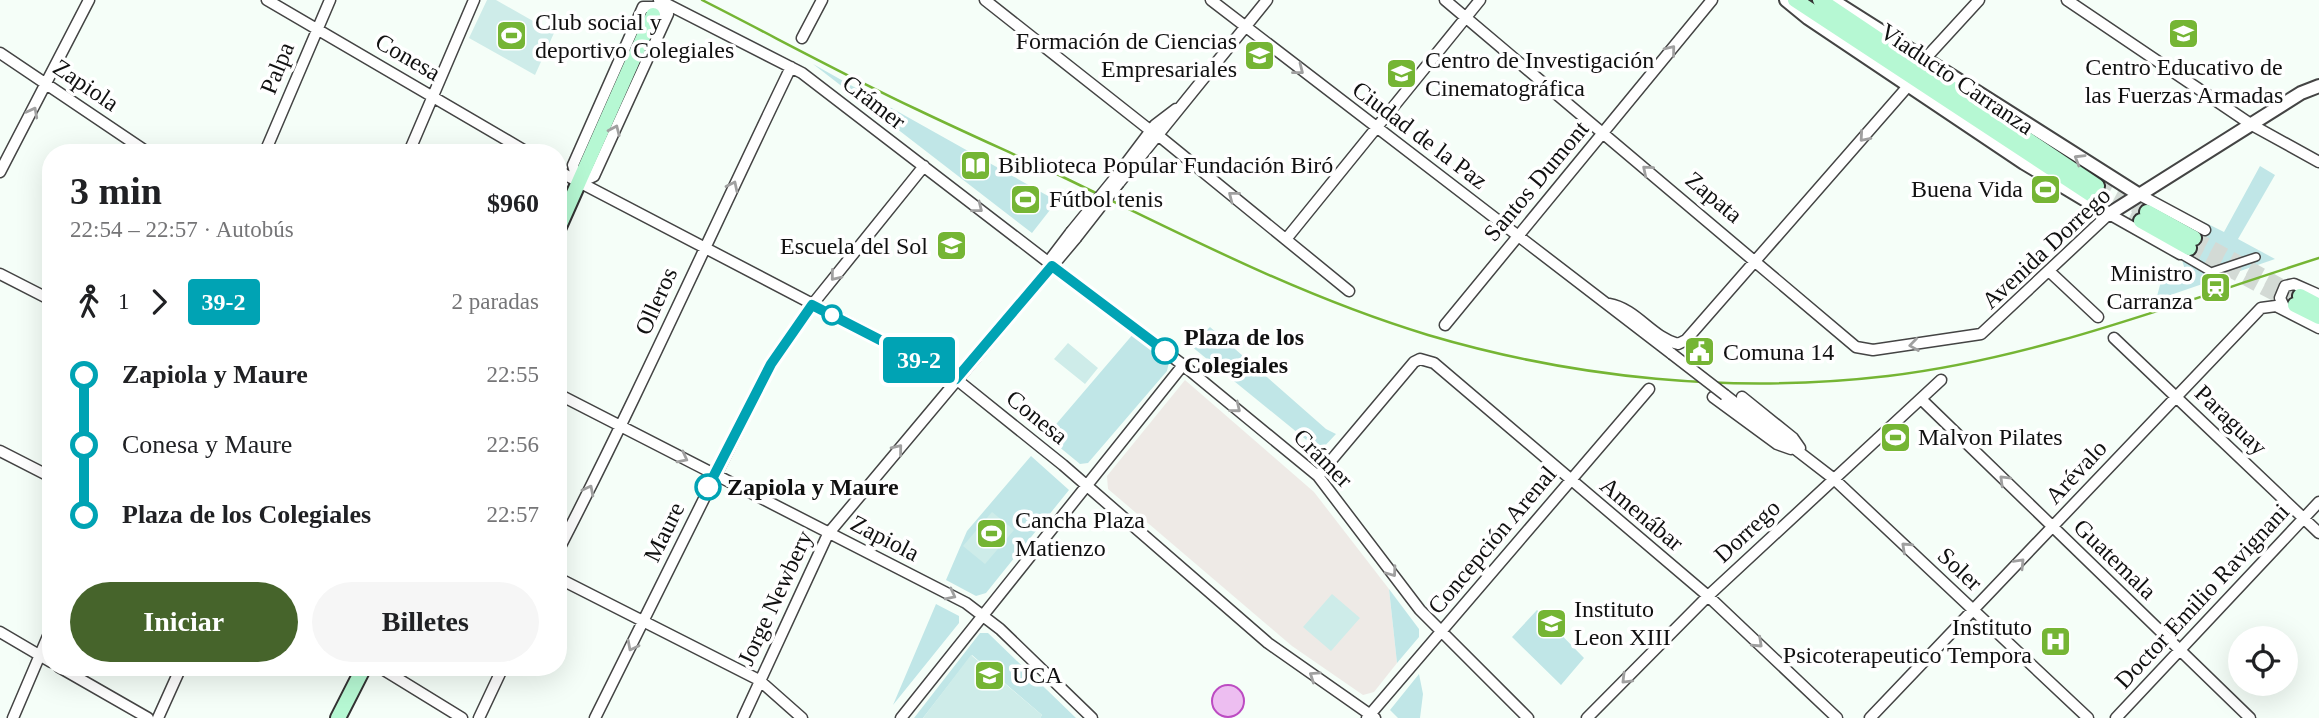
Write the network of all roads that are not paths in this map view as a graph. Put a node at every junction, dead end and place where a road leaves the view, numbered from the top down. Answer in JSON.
{"nodes":[{"id":1,"x":89,"y":0,"type":"edge"},
{"id":2,"x":267,"y":0,"type":"edge"},
{"id":3,"x":330,"y":0,"type":"edge"},
{"id":4,"x":474,"y":0,"type":"edge"},
{"id":5,"x":659,"y":0,"type":"edge"},
{"id":6,"x":822,"y":0,"type":"edge"},
{"id":7,"x":985,"y":0,"type":"edge"},
{"id":8,"x":1211,"y":0,"type":"edge"},
{"id":9,"x":1267,"y":0,"type":"edge"},
{"id":10,"x":1445,"y":0,"type":"edge"},
{"id":11,"x":1480,"y":0,"type":"edge"},
{"id":12,"x":1712,"y":0,"type":"edge"},
{"id":13,"x":1786,"y":0,"type":"edge"},
{"id":14,"x":1796,"y":0,"type":"edge"},
{"id":15,"x":1820,"y":0,"type":"edge"},
{"id":16,"x":1832,"y":0,"type":"edge"},
{"id":17,"x":1979,"y":0,"type":"edge"},
{"id":18,"x":2067,"y":0,"type":"edge"},
{"id":19,"x":675,"y":8,"type":"junction"},
{"id":20,"x":660,"y":16,"type":"joint"},
{"id":21,"x":1466,"y":17,"type":"junction"},
{"id":22,"x":317,"y":28,"type":"junction"},
{"id":23,"x":1245,"y":28,"type":"junction"},
{"id":24,"x":802,"y":38,"type":"dead end"},
{"id":25,"x":0,"y":53,"type":"edge"},
{"id":26,"x":1924,"y":60,"type":"junction"},
{"id":27,"x":791,"y":67,"type":"junction"},
{"id":28,"x":48,"y":84,"type":"junction"},
{"id":29,"x":1909,"y":85,"type":"junction"},
{"id":30,"x":2319,"y":86,"type":"edge"},
{"id":31,"x":432,"y":95,"type":"junction"},
{"id":32,"x":2252,"y":125,"type":"junction"},
{"id":33,"x":1375,"y":129,"type":"junction"},
{"id":34,"x":1603,"y":133,"type":"junction"},
{"id":35,"x":1155,"y":134,"type":"junction"},
{"id":36,"x":135,"y":144,"type":"edge"},
{"id":37,"x":268,"y":144,"type":"edge"},
{"id":38,"x":412,"y":144,"type":"edge"},
{"id":39,"x":514,"y":144,"type":"edge"},
{"id":40,"x":2319,"y":162,"type":"edge"},
{"id":41,"x":924,"y":166,"type":"junction"},
{"id":42,"x":0,"y":173,"type":"edge"},
{"id":43,"x":567,"y":176,"type":"edge"},
{"id":44,"x":1117,"y":181,"type":"junction"},
{"id":45,"x":578,"y":183,"type":"junction"},
{"id":46,"x":2138,"y":194,"type":"junction"},
{"id":47,"x":567,"y":208,"type":"edge"},
{"id":48,"x":2109,"y":214,"type":"junction"},
{"id":49,"x":2144,"y":216,"type":"tunnel mouth"},
{"id":50,"x":1518,"y":235,"type":"junction"},
{"id":51,"x":1287,"y":238,"type":"junction"},
{"id":52,"x":2192,"y":242,"type":"junction"},
{"id":53,"x":703,"y":247,"type":"junction"},
{"id":54,"x":2256,"y":257,"type":"dead end"},
{"id":55,"x":1756,"y":260,"type":"junction"},
{"id":56,"x":1050,"y":264,"type":"junction"},
{"id":57,"x":2050,"y":272,"type":"junction"},
{"id":58,"x":0,"y":274,"type":"edge"},
{"id":59,"x":1349,"y":291,"type":"dead end"},
{"id":60,"x":42,"y":295,"type":"edge"},
{"id":61,"x":2319,"y":295,"type":"edge"},
{"id":62,"x":2296,"y":300,"type":"junction"},
{"id":63,"x":812,"y":305,"type":"junction"},
{"id":64,"x":2319,"y":306,"type":"edge"},
{"id":65,"x":2098,"y":317,"type":"dead end"},
{"id":66,"x":2319,"y":317,"type":"edge"},
{"id":67,"x":1445,"y":325,"type":"dead end"},
{"id":68,"x":2319,"y":328,"type":"edge"},
{"id":69,"x":1981,"y":334,"type":"joint"},
{"id":70,"x":2114,"y":338,"type":"dead end"},
{"id":71,"x":1675,"y":349,"type":"junction"},
{"id":72,"x":1184,"y":365,"type":"junction"},
{"id":73,"x":956,"y":379,"type":"junction"},
{"id":74,"x":1941,"y":380,"type":"dead end"},
{"id":75,"x":1649,"y":389,"type":"dead end"},
{"id":76,"x":2175,"y":396,"type":"junction"},
{"id":77,"x":1713,"y":397,"type":"dead end"},
{"id":78,"x":1742,"y":397,"type":"dead end"},
{"id":79,"x":567,"y":398,"type":"edge"},
{"id":80,"x":1921,"y":399,"type":"junction"},
{"id":81,"x":622,"y":426,"type":"junction"},
{"id":82,"x":0,"y":451,"type":"edge"},
{"id":83,"x":1804,"y":455,"type":"junction"},
{"id":84,"x":42,"y":472,"type":"edge"},
{"id":85,"x":715,"y":474,"type":"junction"},
{"id":86,"x":1318,"y":476,"type":"junction"},
{"id":87,"x":1834,"y":479,"type":"junction"},
{"id":88,"x":1569,"y":481,"type":"junction"},
{"id":89,"x":1087,"y":485,"type":"junction"},
{"id":90,"x":2319,"y":502,"type":"edge"},
{"id":91,"x":2304,"y":519,"type":"junction"},
{"id":92,"x":2053,"y":528,"type":"junction"},
{"id":93,"x":567,"y":533,"type":"edge"},
{"id":94,"x":2319,"y":533,"type":"edge"},
{"id":95,"x":828,"y":534,"type":"junction"},
{"id":96,"x":567,"y":582,"type":"edge"},
{"id":97,"x":1708,"y":596,"type":"junction"},
{"id":98,"x":1974,"y":610,"type":"junction"},
{"id":99,"x":982,"y":614,"type":"junction"},
{"id":100,"x":645,"y":620,"type":"junction"},
{"id":101,"x":0,"y":632,"type":"edge"},
{"id":102,"x":1440,"y":633,"type":"junction"},
{"id":103,"x":42,"y":647,"type":"edge"},
{"id":104,"x":2180,"y":652,"type":"junction"},
{"id":105,"x":38,"y":655,"type":"junction"},
{"id":106,"x":42,"y":657,"type":"edge"},
{"id":107,"x":75,"y":676,"type":"edge"},
{"id":108,"x":177,"y":676,"type":"edge"},
{"id":109,"x":359,"y":676,"type":"edge"},
{"id":110,"x":394,"y":676,"type":"edge"},
{"id":111,"x":499,"y":676,"type":"edge"},
{"id":112,"x":759,"y":680,"type":"junction"},
{"id":113,"x":1371,"y":717,"type":"edge"},
{"id":114,"x":13,"y":718,"type":"edge"},
{"id":115,"x":148,"y":718,"type":"edge"},
{"id":116,"x":158,"y":718,"type":"edge"},
{"id":117,"x":338,"y":718,"type":"edge"},
{"id":118,"x":462,"y":718,"type":"edge"},
{"id":119,"x":479,"y":718,"type":"edge"},
{"id":120,"x":595,"y":718,"type":"edge"},
{"id":121,"x":743,"y":718,"type":"edge"},
{"id":122,"x":802,"y":718,"type":"edge"},
{"id":123,"x":901,"y":718,"type":"edge"},
{"id":124,"x":1092,"y":718,"type":"edge"},
{"id":125,"x":1528,"y":718,"type":"edge"},
{"id":126,"x":1587,"y":718,"type":"edge"},
{"id":127,"x":1837,"y":718,"type":"edge"},
{"id":128,"x":1870,"y":718,"type":"edge"},
{"id":129,"x":2088,"y":718,"type":"edge"},
{"id":130,"x":2116,"y":718,"type":"edge"},
{"id":131,"x":2250,"y":718,"type":"edge"}],
"edges":[{"from":1,"to":28,"type":"street"},
{"from":2,"to":22,"type":"street","name":"Conesa"},
{"from":3,"to":22,"type":"street","name":"Palpa"},
{"from":4,"to":31,"type":"street"},
{"from":5,"to":19,"type":"street","name":"Crámer"},
{"from":6,"to":24,"type":"street"},
{"from":7,"to":35,"type":"street"},
{"from":8,"to":23,"type":"street","name":"Ciudad de la Paz"},
{"from":9,"to":23,"type":"street"},
{"from":10,"to":21,"type":"street","name":"Zapata"},
{"from":11,"to":21,"type":"street"},
{"from":34,"to":12,"type":"street","name":"Santos Dumont","one_way":true},
{"from":13,"to":29,"type":"street"},
{"from":14,"to":15,"type":"main road","name":"Viaducto Carranza"},
{"from":16,"to":26,"type":"street"},
{"from":17,"to":26,"type":"street"},
{"from":18,"to":32,"type":"street"},
{"from":19,"to":20,"type":"street"},
{"from":19,"to":27,"type":"street","name":"Crámer"},
{"from":20,"to":45,"type":"main road"},
{"from":21,"to":33,"type":"street"},
{"from":21,"to":34,"type":"street","name":"Zapata"},
{"from":22,"to":31,"type":"street","name":"Conesa"},
{"from":22,"to":37,"type":"street","name":"Palpa"},
{"from":23,"to":33,"type":"street","name":"Ciudad de la Paz","one_way":true},
{"from":23,"to":35,"type":"street"},
{"from":25,"to":28,"type":"street","name":"Zapiola"},
{"from":46,"to":26,"type":"street","one_way":true},
{"from":27,"to":41,"type":"street","name":"Crámer"},
{"from":53,"to":27,"type":"street","name":"Olleros","one_way":true},
{"from":28,"to":36,"type":"street","name":"Zapiola"},
{"from":42,"to":28,"type":"street","one_way":true},
{"from":29,"to":48,"type":"street"},
{"from":29,"to":55,"type":"street","one_way":true},
{"from":30,"to":32,"type":"street","name":"Avenida Dorrego"},
{"from":31,"to":38,"type":"street"},
{"from":31,"to":39,"type":"street","name":"Conesa"},
{"from":32,"to":40,"type":"street"},
{"from":32,"to":46,"type":"street","name":"Avenida Dorrego"},
{"from":33,"to":50,"type":"street","name":"Ciudad de la Paz"},
{"from":33,"to":51,"type":"street"},
{"from":34,"to":50,"type":"street","name":"Santos Dumont"},
{"from":55,"to":34,"type":"street","name":"Zapata","one_way":true},
{"from":35,"to":44,"type":"street"},
{"from":35,"to":44,"type":"street"},
{"from":51,"to":35,"type":"street","one_way":true},
{"from":41,"to":56,"type":"street","name":"Crámer","one_way":true},
{"from":41,"to":63,"type":"street","name":"Maure","one_way":true},
{"from":43,"to":45,"type":"street","name":"Conesa"},
{"from":44,"to":56,"type":"street","name":"Jorge Newbery","bridge":true},
{"from":45,"to":47,"type":"main road"},
{"from":45,"to":53,"type":"street","name":"Conesa"},
{"from":46,"to":48,"type":"street","name":"Avenida Dorrego"},
{"from":46,"to":52,"type":"street"},
{"from":48,"to":52,"type":"street"},
{"from":48,"to":57,"type":"street","name":"Avenida Dorrego"},
{"from":49,"to":52,"type":"main road"},
{"from":50,"to":67,"type":"street","name":"Santos Dumont"},
{"from":50,"to":71,"type":"street","name":"Ciudad de la Paz"},
{"from":51,"to":59,"type":"street"},
{"from":52,"to":54,"type":"street"},
{"from":53,"to":63,"type":"street","name":"Conesa"},
{"from":53,"to":81,"type":"street","name":"Olleros"},
{"from":69,"to":55,"type":"street","name":"Zapata","one_way":true},
{"from":55,"to":71,"type":"street"},
{"from":56,"to":72,"type":"street","name":"Crámer"},
{"from":56,"to":73,"type":"street","name":"Jorge Newbery"},
{"from":57,"to":65,"type":"street"},
{"from":57,"to":69,"type":"street","name":"Avenida Dorrego"},
{"from":58,"to":60,"type":"street"},
{"from":61,"to":62,"type":"street"},
{"from":62,"to":64,"type":"main road"},
{"from":62,"to":66,"type":"main road"},
{"from":62,"to":68,"type":"street"},
{"from":62,"to":76,"type":"street","name":"Arévalo"},
{"from":63,"to":73,"type":"street","name":"Conesa"},
{"from":63,"to":85,"type":"street","name":"Maure"},
{"from":70,"to":76,"type":"street","name":"Paraguay"},
{"from":71,"to":83,"type":"street","name":"Ciudad de la Paz","bridge":true},
{"from":72,"to":86,"type":"street","name":"Crámer","one_way":true},
{"from":72,"to":89,"type":"street"},
{"from":73,"to":89,"type":"street","name":"Conesa"},
{"from":95,"to":73,"type":"street","name":"Jorge Newbery","one_way":true},
{"from":74,"to":80,"type":"street","name":"Dorrego"},
{"from":75,"to":88,"type":"street","name":"Concepción Arenal"},
{"from":76,"to":91,"type":"street","name":"Paraguay"},
{"from":76,"to":92,"type":"street","name":"Arévalo"},
{"from":77,"to":83,"type":"street","name":"Ciudad de la Paz"},
{"from":78,"to":83,"type":"street","name":"Ciudad de la Paz"},
{"from":79,"to":81,"type":"street","name":"Zapiola"},
{"from":80,"to":87,"type":"street","name":"Dorrego"},
{"from":92,"to":80,"type":"street","name":"Guatemala","one_way":true},
{"from":81,"to":85,"type":"street","name":"Zapiola","one_way":true},
{"from":93,"to":81,"type":"street","name":"Olleros","one_way":true},
{"from":82,"to":84,"type":"street"},
{"from":83,"to":87,"type":"street","name":"Ciudad de la Paz"},
{"from":85,"to":95,"type":"street","name":"Zapiola"},
{"from":85,"to":100,"type":"street","name":"Maure"},
{"from":86,"to":88,"type":"street","name":"Amenábar"},
{"from":86,"to":102,"type":"street","name":"Crámer","one_way":true},
{"from":87,"to":97,"type":"street","name":"Dorrego"},
{"from":98,"to":87,"type":"street","name":"Soler","one_way":true},
{"from":88,"to":97,"type":"street","name":"Amenábar"},
{"from":88,"to":102,"type":"street","name":"Concepción Arenal"},
{"from":89,"to":99,"type":"street"},
{"from":113,"to":89,"type":"street","name":"Conesa","one_way":true},
{"from":90,"to":91,"type":"street","name":"Doctor Emilio Ravignani"},
{"from":91,"to":94,"type":"street","name":"Paraguay"},
{"from":91,"to":104,"type":"street","name":"Doctor Emilio Ravignani"},
{"from":98,"to":92,"type":"street","name":"Arévalo","one_way":true},
{"from":92,"to":104,"type":"street","name":"Guatemala"},
{"from":95,"to":99,"type":"street","name":"Zapiola","one_way":true},
{"from":95,"to":112,"type":"street","name":"Jorge Newbery"},
{"from":96,"to":100,"type":"street"},
{"from":97,"to":126,"type":"street","name":"Dorrego","one_way":true},
{"from":97,"to":127,"type":"street","name":"Amenábar","one_way":true},
{"from":98,"to":128,"type":"street","name":"Arévalo"},
{"from":98,"to":129,"type":"street","name":"Soler"},
{"from":99,"to":123,"type":"street"},
{"from":99,"to":124,"type":"street","name":"Zapiola"},
{"from":100,"to":112,"type":"street"},
{"from":100,"to":120,"type":"street","name":"Maure","one_way":true},
{"from":101,"to":105,"type":"street"},
{"from":102,"to":113,"type":"street","name":"Concepción Arenal"},
{"from":102,"to":125,"type":"street","name":"Crámer"},
{"from":103,"to":105,"type":"street"},
{"from":104,"to":130,"type":"street","name":"Doctor Emilio Ravignani"},
{"from":104,"to":131,"type":"street","name":"Guatemala"},
{"from":105,"to":106,"type":"street"},
{"from":105,"to":114,"type":"street"},
{"from":107,"to":115,"type":"street"},
{"from":108,"to":116,"type":"street"},
{"from":109,"to":117,"type":"main road"},
{"from":110,"to":118,"type":"street"},
{"from":111,"to":119,"type":"street"},
{"from":112,"to":121,"type":"street","name":"Jorge Newbery"},
{"from":112,"to":122,"type":"street"}]}
